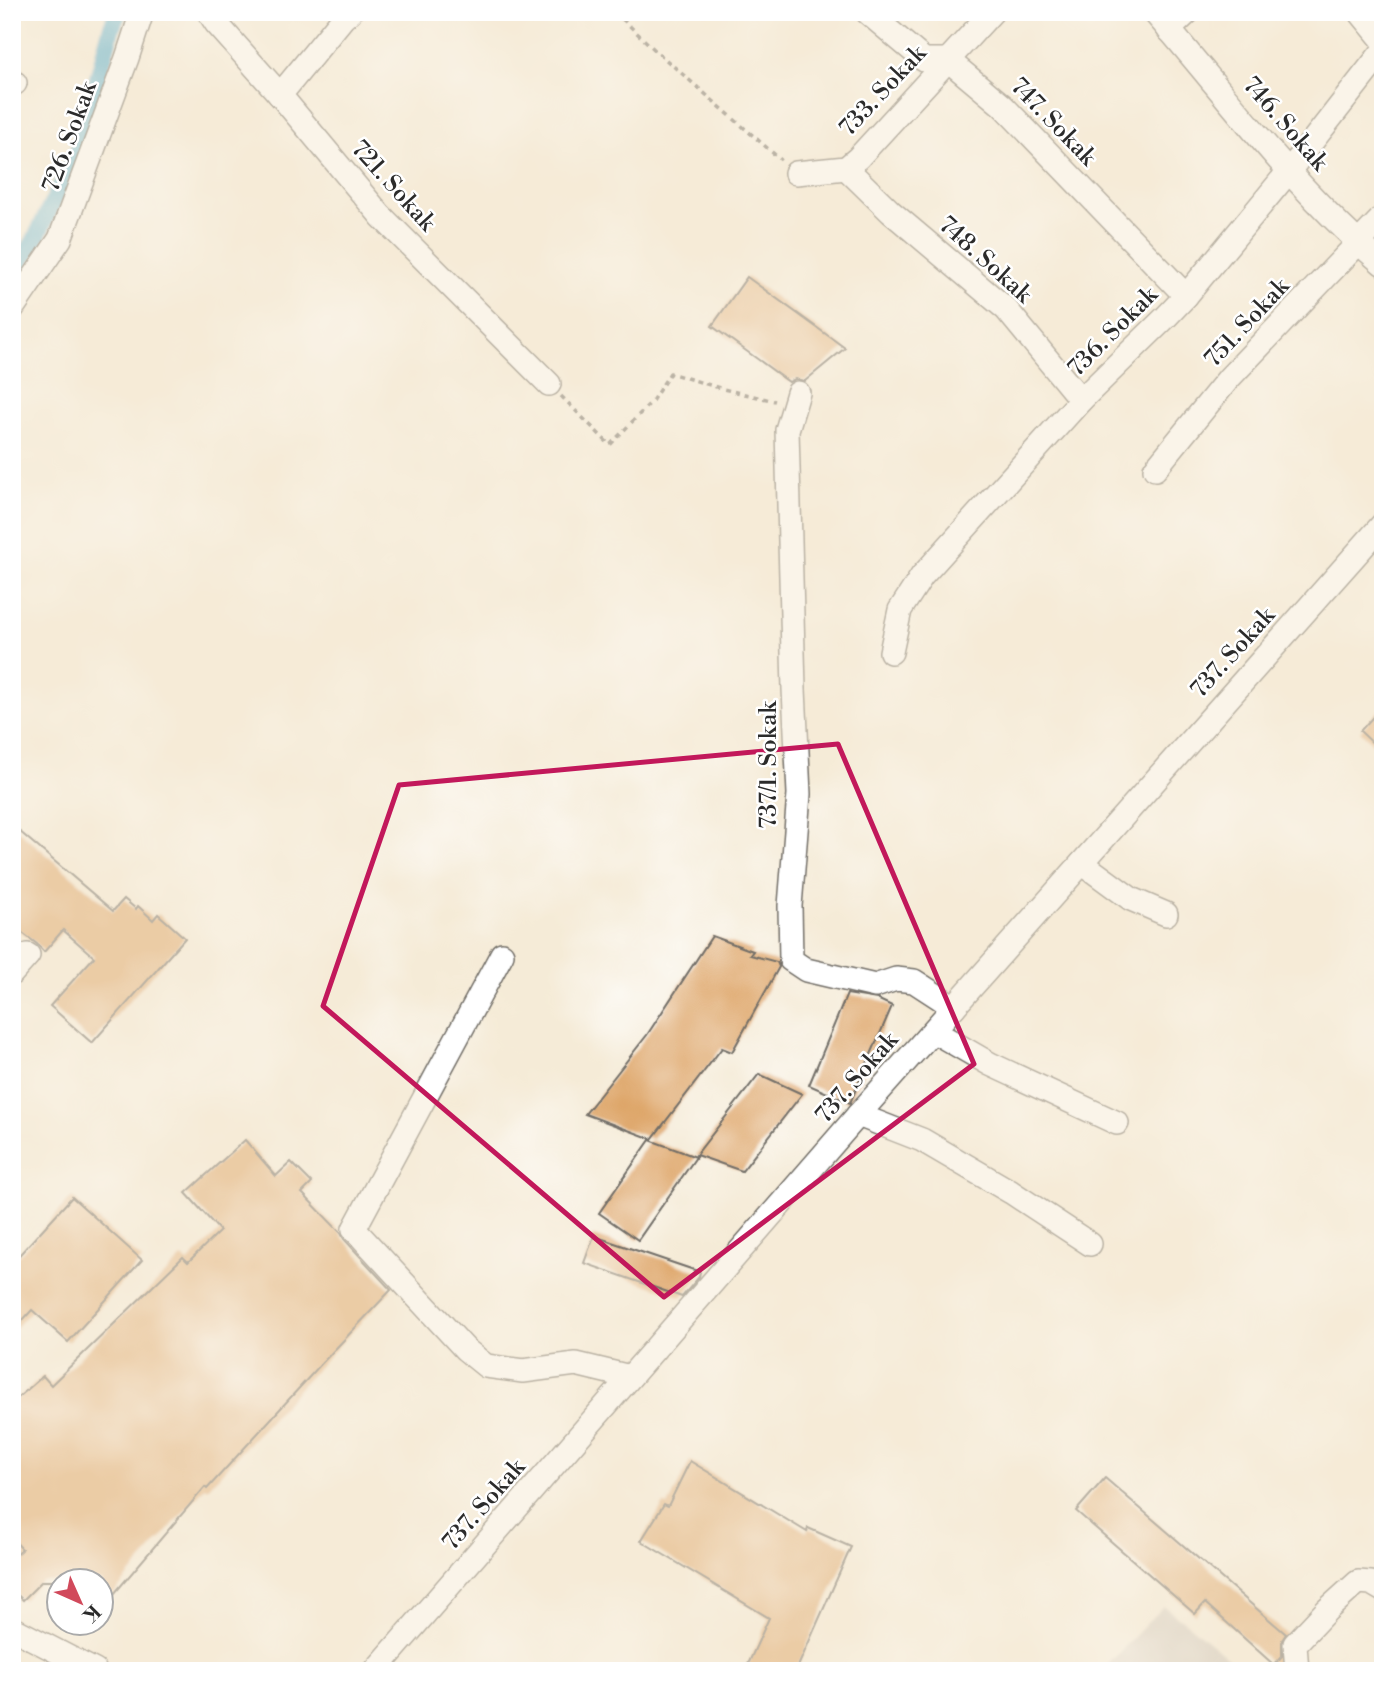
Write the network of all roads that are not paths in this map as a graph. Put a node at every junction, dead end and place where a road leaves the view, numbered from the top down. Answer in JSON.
{"nodes":[{"id":1,"x":142,"y":12,"type":"edge"},
{"id":2,"x":209,"y":12,"type":"edge"},
{"id":3,"x":350,"y":12,"type":"edge"},
{"id":4,"x":867,"y":12,"type":"edge"},
{"id":5,"x":992,"y":12,"type":"edge"},
{"id":6,"x":1154,"y":12,"type":"edge"},
{"id":7,"x":1188,"y":12,"type":"edge"},
{"id":8,"x":1360,"y":12,"type":"edge"},
{"id":9,"x":1170,"y":30,"type":"junction"},
{"id":10,"x":1383,"y":40,"type":"edge"},
{"id":11,"x":1383,"y":51,"type":"edge"},
{"id":12,"x":948,"y":60,"type":"junction"},
{"id":13,"x":280,"y":95,"type":"junction"},
{"id":14,"x":846,"y":168,"type":"junction"},
{"id":15,"x":1289,"y":171,"type":"junction"},
{"id":16,"x":796,"y":173,"type":"road end"},
{"id":17,"x":1383,"y":217,"type":"edge"},
{"id":18,"x":1358,"y":243,"type":"junction"},
{"id":19,"x":1383,"y":264,"type":"edge"},
{"id":20,"x":1185,"y":296,"type":"junction"},
{"id":21,"x":12,"y":309,"type":"edge"},
{"id":22,"x":549,"y":384,"type":"road end"},
{"id":23,"x":796,"y":399,"type":"road end"},
{"id":24,"x":1081,"y":400,"type":"junction"},
{"id":25,"x":1155,"y":470,"type":"dead end"},
{"id":26,"x":1383,"y":524,"type":"edge"},
{"id":27,"x":891,"y":652,"type":"dead end"},
{"id":28,"x":1082,"y":863,"type":"junction"},
{"id":29,"x":1166,"y":914,"type":"dead end"},
{"id":30,"x":27,"y":954,"type":"dead end"},
{"id":31,"x":502,"y":954,"type":"dead end"},
{"id":32,"x":12,"y":973,"type":"edge"},
{"id":33,"x":954,"y":1007,"type":"junction"},
{"id":34,"x":933,"y":1031,"type":"junction"},
{"id":35,"x":858,"y":1115,"type":"junction"},
{"id":36,"x":1117,"y":1123,"type":"dead end"},
{"id":37,"x":1090,"y":1244,"type":"dead end"},
{"id":38,"x":630,"y":1377,"type":"junction"},
{"id":39,"x":1383,"y":1590,"type":"edge"},
{"id":40,"x":12,"y":1628,"type":"edge"},
{"id":41,"x":95,"y":1671,"type":"edge"},
{"id":42,"x":375,"y":1671,"type":"edge"},
{"id":43,"x":1297,"y":1671,"type":"edge"}],
"edges":[{"from":1,"to":21,"type":"street","name":"726. Sokak"},
{"from":2,"to":13,"type":"street","name":"721. Sokak"},
{"from":3,"to":13,"type":"street"},
{"from":4,"to":12,"type":"street","name":"747. Sokak"},
{"from":5,"to":12,"type":"street","name":"733. Sokak"},
{"from":6,"to":9,"type":"street","name":"746. Sokak"},
{"from":7,"to":9,"type":"street"},
{"from":8,"to":10,"type":"street"},
{"from":9,"to":15,"type":"street","name":"746. Sokak"},
{"from":11,"to":15,"type":"street","name":"736. Sokak"},
{"from":12,"to":14,"type":"street","name":"733. Sokak"},
{"from":12,"to":20,"type":"street","name":"747. Sokak"},
{"from":13,"to":22,"type":"street","name":"721. Sokak"},
{"from":14,"to":16,"type":"street","name":"733. Sokak"},
{"from":14,"to":24,"type":"street","name":"748. Sokak"},
{"from":15,"to":18,"type":"street","name":"746. Sokak"},
{"from":15,"to":20,"type":"street","name":"736. Sokak"},
{"from":17,"to":18,"type":"street","name":"751. Sokak"},
{"from":18,"to":19,"type":"street","name":"746. Sokak"},
{"from":18,"to":25,"type":"street","name":"751. Sokak"},
{"from":20,"to":24,"type":"street","name":"736. Sokak"},
{"from":23,"to":33,"type":"street","name":"737/1. Sokak"},
{"from":24,"to":27,"type":"street","name":"736. Sokak"},
{"from":26,"to":28,"type":"street","name":"737. Sokak"},
{"from":28,"to":29,"type":"street"},
{"from":28,"to":33,"type":"street","name":"737. Sokak"},
{"from":30,"to":32,"type":"street"},
{"from":31,"to":38,"type":"street"},
{"from":33,"to":34,"type":"street","name":"737. Sokak"},
{"from":34,"to":35,"type":"street","name":"737. Sokak"},
{"from":34,"to":36,"type":"street"},
{"from":35,"to":37,"type":"street"},
{"from":35,"to":38,"type":"street","name":"737. Sokak"},
{"from":38,"to":42,"type":"street","name":"737. Sokak"},
{"from":39,"to":43,"type":"street"},
{"from":40,"to":41,"type":"street"}]}
